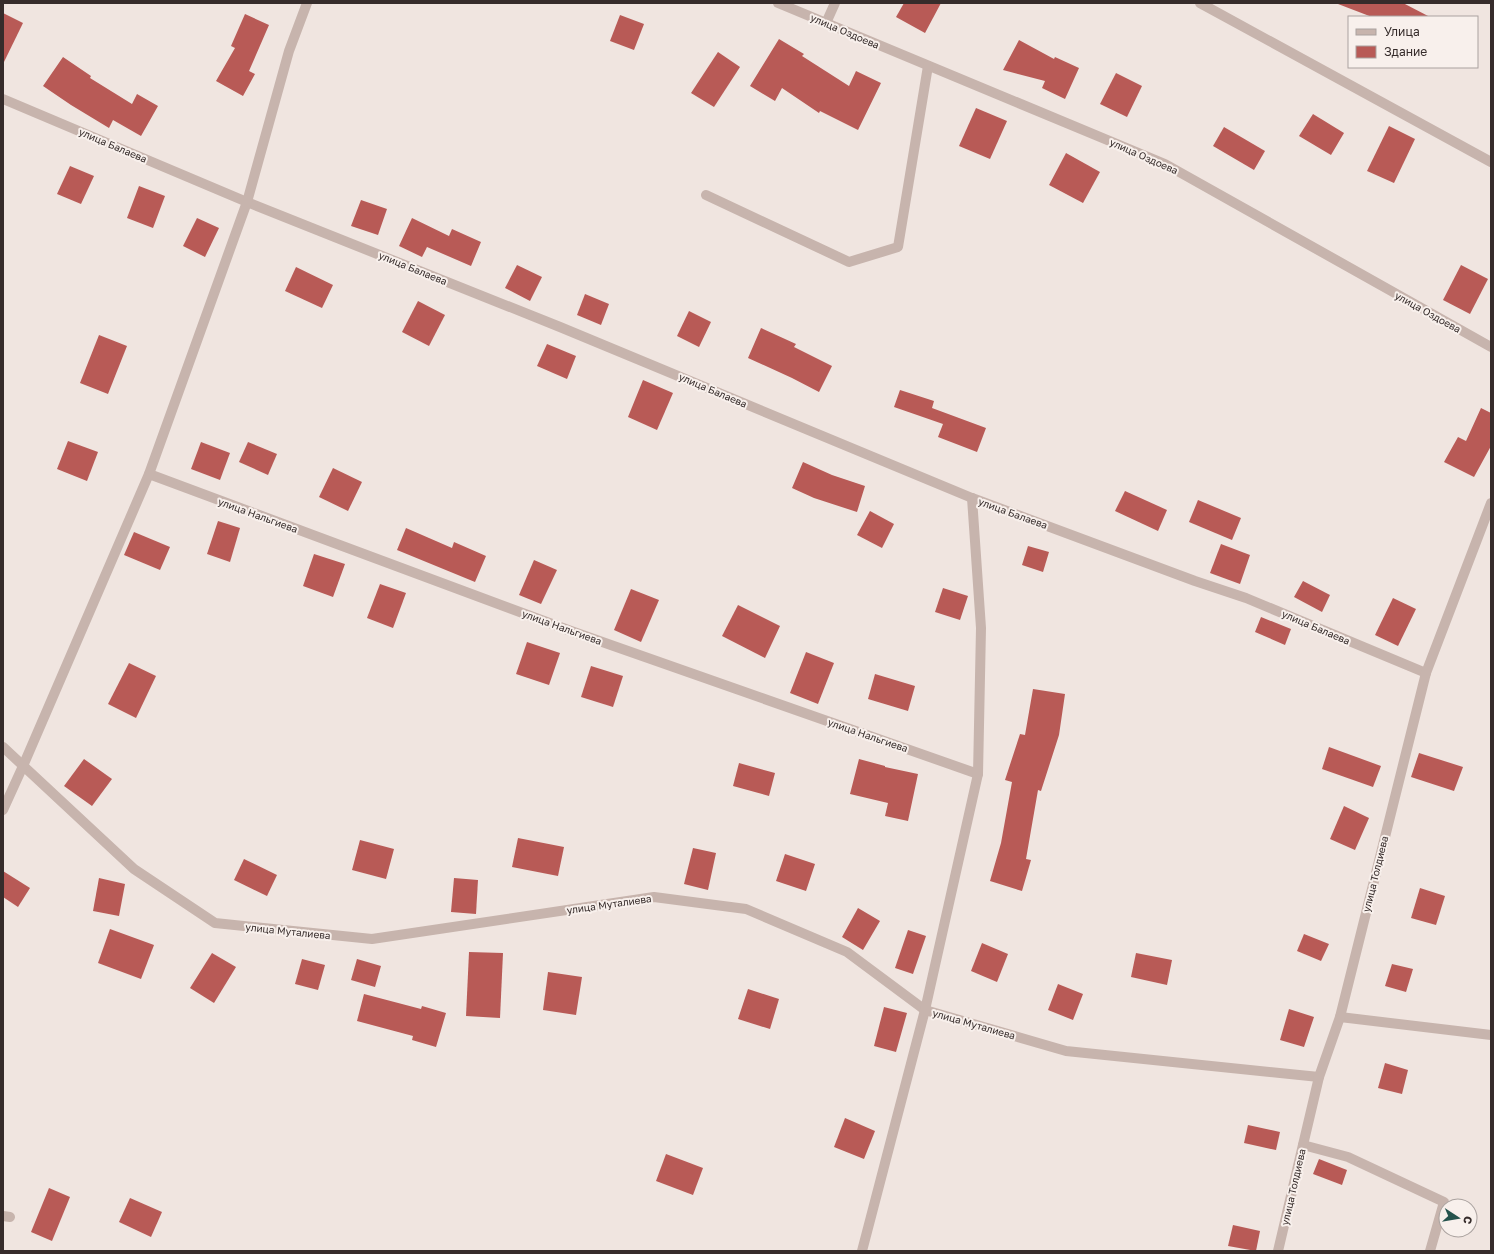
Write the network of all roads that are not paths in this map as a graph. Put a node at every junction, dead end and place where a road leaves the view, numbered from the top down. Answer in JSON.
{"nodes":[{"id":1,"x":307,"y":3,"type":"edge"},
{"id":2,"x":778,"y":3,"type":"edge"},
{"id":3,"x":835,"y":3,"type":"edge"},
{"id":4,"x":1200,"y":3,"type":"edge"},
{"id":5,"x":826,"y":23,"type":"junction"},
{"id":6,"x":928,"y":66,"type":"junction"},
{"id":7,"x":3,"y":99,"type":"edge"},
{"id":8,"x":1491,"y":162,"type":"edge"},
{"id":9,"x":706,"y":195,"type":"dead end"},
{"id":10,"x":247,"y":202,"type":"junction"},
{"id":11,"x":1491,"y":347,"type":"edge"},
{"id":12,"x":149,"y":474,"type":"junction"},
{"id":13,"x":972,"y":498,"type":"junction"},
{"id":14,"x":1491,"y":503,"type":"edge"},
{"id":15,"x":1426,"y":673,"type":"junction"},
{"id":16,"x":3,"y":747,"type":"edge"},
{"id":17,"x":23,"y":766,"type":"junction"},
{"id":18,"x":978,"y":774,"type":"junction"},
{"id":19,"x":3,"y":810,"type":"edge"},
{"id":20,"x":925,"y":1010,"type":"junction"},
{"id":21,"x":1340,"y":1017,"type":"junction"},
{"id":22,"x":1491,"y":1035,"type":"edge"},
{"id":23,"x":1319,"y":1077,"type":"junction"},
{"id":24,"x":1303,"y":1145,"type":"junction"},
{"id":25,"x":862,"y":1251,"type":"edge"},
{"id":26,"x":1278,"y":1251,"type":"edge"},
{"id":27,"x":1430,"y":1251,"type":"edge"}],
"edges":[{"from":1,"to":10,"type":"street"},
{"from":2,"to":5,"type":"street","name":"улица Оздоева"},
{"from":3,"to":5,"type":"street"},
{"from":4,"to":8,"type":"street"},
{"from":5,"to":6,"type":"street","name":"улица Оздоева"},
{"from":6,"to":9,"type":"street"},
{"from":6,"to":11,"type":"street","name":"улица Оздоева"},
{"from":7,"to":10,"type":"street","name":"улица Балаева"},
{"from":10,"to":12,"type":"street"},
{"from":10,"to":13,"type":"street","name":"улица Балаева"},
{"from":12,"to":17,"type":"street"},
{"from":12,"to":18,"type":"street","name":"улица Нальгиева"},
{"from":13,"to":15,"type":"street","name":"улица Балаева"},
{"from":13,"to":18,"type":"street"},
{"from":14,"to":15,"type":"street","name":"улица Толдиева"},
{"from":15,"to":21,"type":"street","name":"улица Толдиева"},
{"from":16,"to":17,"type":"street","name":"улица Муталиева"},
{"from":17,"to":19,"type":"street"},
{"from":17,"to":20,"type":"street","name":"улица Муталиева"},
{"from":18,"to":20,"type":"street"},
{"from":20,"to":23,"type":"street","name":"улица Муталиева"},
{"from":20,"to":25,"type":"street"},
{"from":21,"to":22,"type":"street"},
{"from":21,"to":23,"type":"street","name":"улица Толдиева"},
{"from":23,"to":24,"type":"street","name":"улица Толдиева"},
{"from":24,"to":26,"type":"street","name":"улица Толдиева"},
{"from":24,"to":27,"type":"street"}]}
